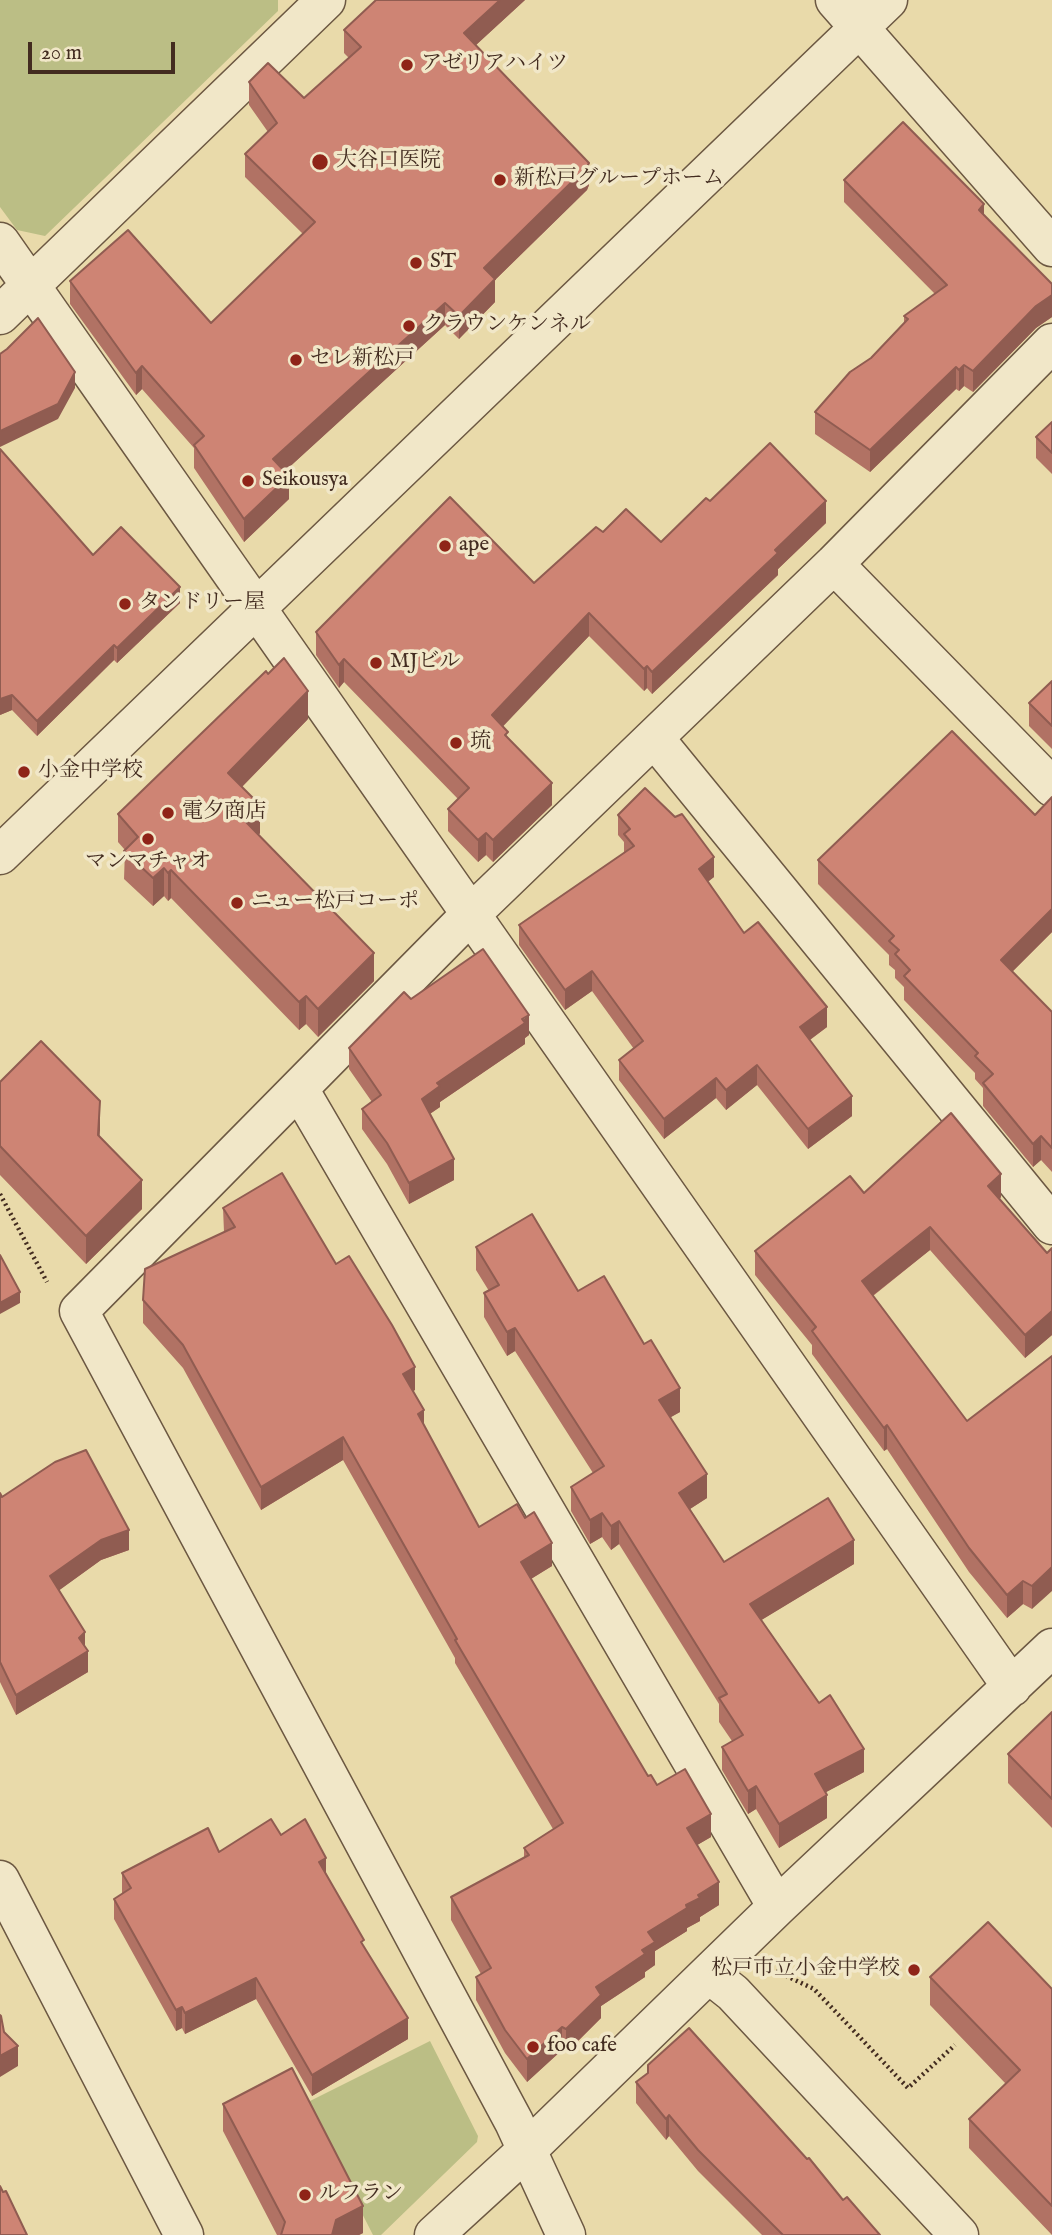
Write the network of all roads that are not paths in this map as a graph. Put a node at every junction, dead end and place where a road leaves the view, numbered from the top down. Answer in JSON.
{"nodes":[{"id":1,"x":326,"y":0,"type":"edge"},
{"id":2,"x":888,"y":0,"type":"edge"},
{"id":3,"x":848,"y":13,"type":"edge"},
{"id":4,"x":0,"y":242,"type":"edge"},
{"id":5,"x":1052,"y":247,"type":"edge"},
{"id":6,"x":32,"y":285,"type":"junction"},
{"id":7,"x":0,"y":315,"type":"edge"},
{"id":8,"x":1052,"y":343,"type":"edge"},
{"id":9,"x":834,"y":564,"type":"junction"},
{"id":10,"x":257,"y":609,"type":"junction"},
{"id":11,"x":655,"y":739,"type":"junction"},
{"id":12,"x":1052,"y":788,"type":"edge"},
{"id":13,"x":0,"y":855,"type":"edge"},
{"id":14,"x":471,"y":914,"type":"junction"},
{"id":15,"x":299,"y":1089,"type":"junction"},
{"id":16,"x":1052,"y":1225,"type":"edge"},
{"id":17,"x":1052,"y":1648,"type":"edge"},
{"id":18,"x":1012,"y":1686,"type":"junction"},
{"id":19,"x":0,"y":1880,"type":"edge"},
{"id":20,"x":777,"y":1907,"type":"junction"},
{"id":21,"x":709,"y":1974,"type":"junction"},
{"id":22,"x":528,"y":2149,"type":"junction"},
{"id":23,"x":184,"y":2235,"type":"edge"},
{"id":24,"x":434,"y":2235,"type":"edge"},
{"id":25,"x":566,"y":2235,"type":"edge"},
{"id":26,"x":959,"y":2235,"type":"edge"}],
"edges":[{"from":1,"to":6,"type":"street"},
{"from":2,"to":3,"type":"street"},
{"from":3,"to":5,"type":"street"},
{"from":3,"to":10,"type":"street"},
{"from":4,"to":6,"type":"street"},
{"from":6,"to":7,"type":"street"},
{"from":6,"to":10,"type":"street"},
{"from":8,"to":9,"type":"street"},
{"from":9,"to":11,"type":"street"},
{"from":9,"to":12,"type":"street"},
{"from":10,"to":13,"type":"street"},
{"from":10,"to":14,"type":"street"},
{"from":11,"to":14,"type":"street"},
{"from":11,"to":16,"type":"street"},
{"from":14,"to":15,"type":"street"},
{"from":14,"to":18,"type":"street"},
{"from":15,"to":20,"type":"street"},
{"from":15,"to":22,"type":"street"},
{"from":17,"to":18,"type":"street"},
{"from":18,"to":20,"type":"street"},
{"from":19,"to":23,"type":"street"},
{"from":20,"to":21,"type":"street"},
{"from":21,"to":22,"type":"street"},
{"from":21,"to":26,"type":"street"},
{"from":22,"to":24,"type":"street"},
{"from":22,"to":25,"type":"street"}]}
